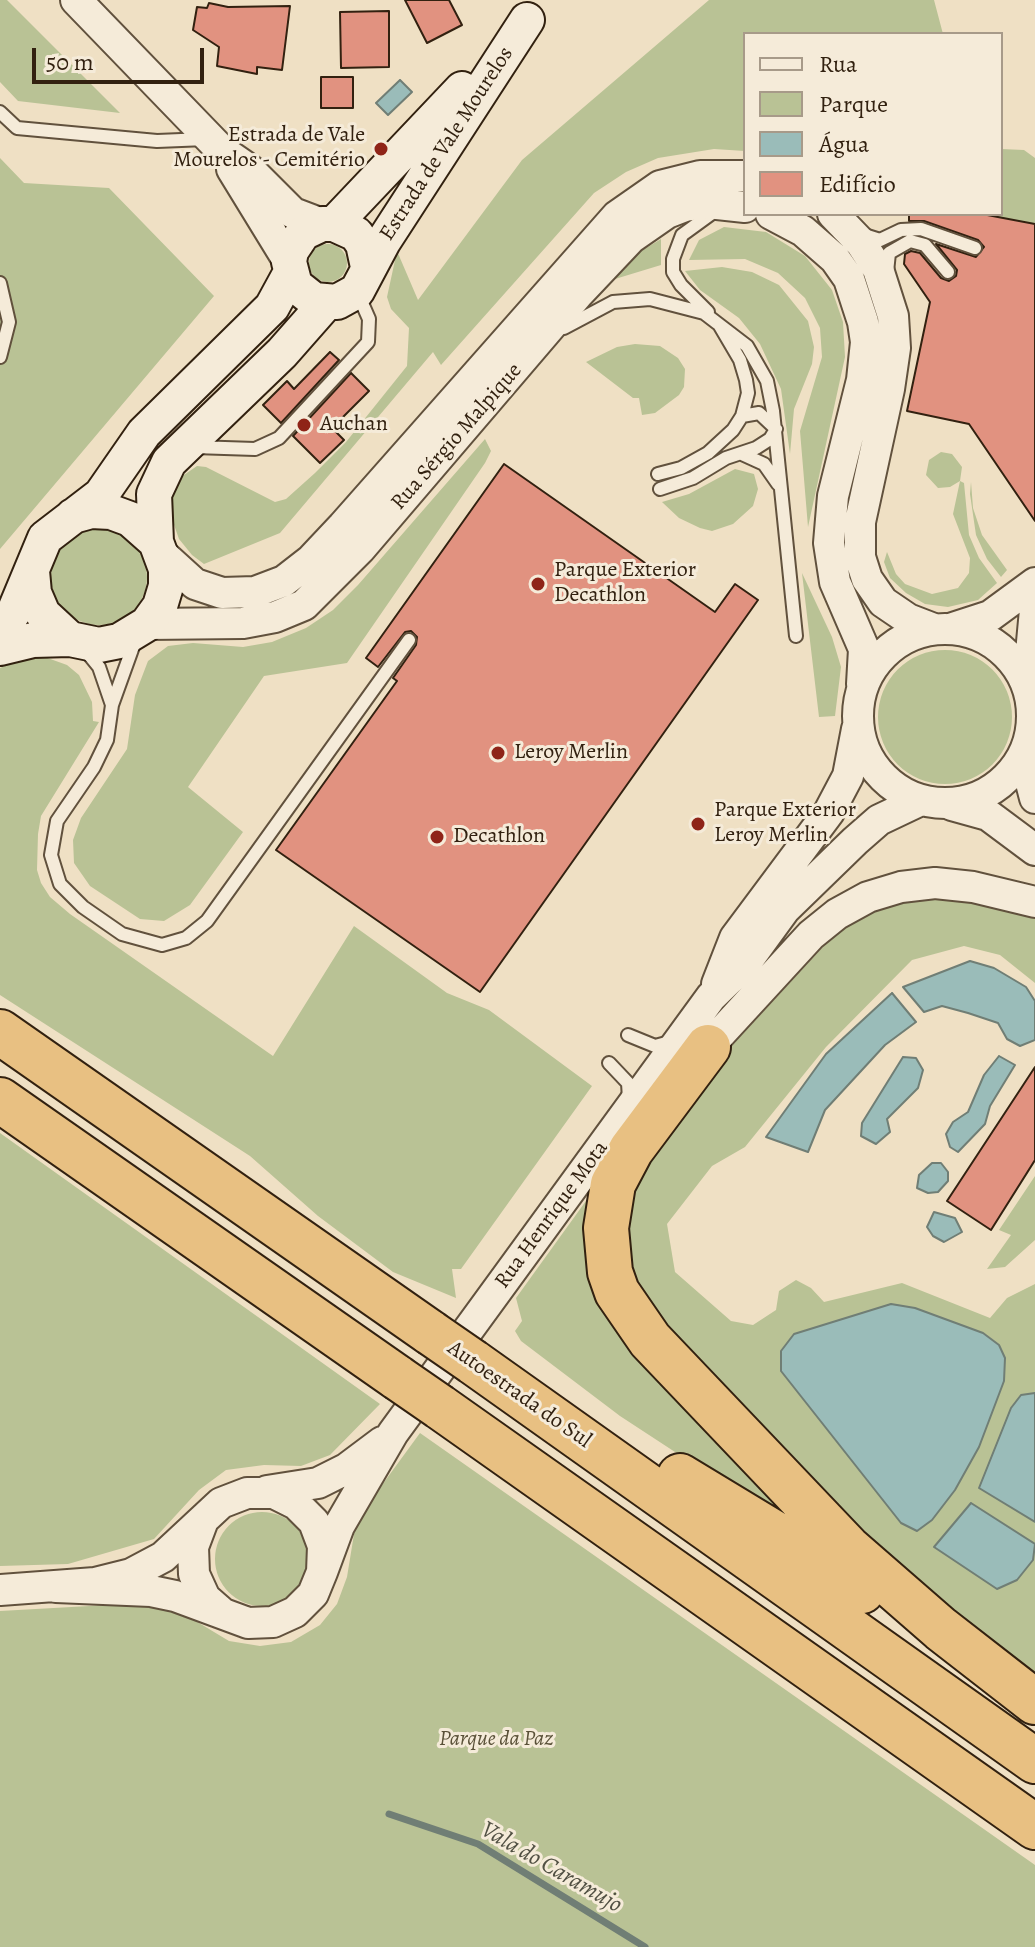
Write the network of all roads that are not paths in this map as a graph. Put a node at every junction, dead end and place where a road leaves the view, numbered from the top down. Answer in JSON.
{"nodes":[{"id":1,"x":76,"y":0,"type":"edge"},
{"id":2,"x":535,"y":10,"type":"edge"},
{"id":3,"x":0,"y":112,"type":"edge"},
{"id":4,"x":216,"y":144,"type":"junction"},
{"id":5,"x":743,"y":176,"type":"edge"},
{"id":6,"x":741,"y":206,"type":"edge"},
{"id":7,"x":775,"y":216,"type":"edge"},
{"id":8,"x":839,"y":220,"type":"edge"},
{"id":9,"x":328,"y":224,"type":"junction"},
{"id":10,"x":975,"y":248,"type":"dead end"},
{"id":11,"x":290,"y":268,"type":"junction"},
{"id":12,"x":948,"y":272,"type":"dead end"},
{"id":13,"x":0,"y":283,"type":"edge"},
{"id":14,"x":350,"y":287,"type":"junction"},
{"id":15,"x":888,"y":291,"type":"junction"},
{"id":16,"x":714,"y":319,"type":"junction"},
{"id":17,"x":0,"y":357,"type":"edge"},
{"id":18,"x":483,"y":409,"type":"junction"},
{"id":19,"x":742,"y":416,"type":"junction"},
{"id":20,"x":776,"y":429,"type":"junction"},
{"id":21,"x":183,"y":447,"type":"junction"},
{"id":22,"x":742,"y":454,"type":"junction"},
{"id":23,"x":658,"y":474,"type":"dead end"},
{"id":24,"x":660,"y":489,"type":"dead end"},
{"id":25,"x":782,"y":495,"type":"junction"},
{"id":26,"x":72,"y":516,"type":"junction"},
{"id":27,"x":159,"y":548,"type":"junction"},
{"id":28,"x":32,"y":571,"type":"junction"},
{"id":29,"x":1035,"y":583,"type":"edge"},
{"id":30,"x":1035,"y":610,"type":"edge"},
{"id":31,"x":143,"y":627,"type":"junction"},
{"id":32,"x":944,"y":629,"type":"junction"},
{"id":33,"x":0,"y":632,"type":"edge"},
{"id":34,"x":796,"y":636,"type":"dead end"},
{"id":35,"x":409,"y":640,"type":"dead end"},
{"id":36,"x":75,"y":641,"type":"junction"},
{"id":37,"x":0,"y":648,"type":"edge"},
{"id":38,"x":1028,"y":685,"type":"junction"},
{"id":39,"x":859,"y":703,"type":"junction"},
{"id":40,"x":112,"y":705,"type":"junction"},
{"id":41,"x":1029,"y":745,"type":"junction"},
{"id":42,"x":1035,"y":798,"type":"edge"},
{"id":43,"x":919,"y":801,"type":"junction"},
{"id":44,"x":950,"y":804,"type":"junction"},
{"id":45,"x":1035,"y":850,"type":"edge"},
{"id":46,"x":826,"y":870,"type":"junction"},
{"id":47,"x":1035,"y":902,"type":"edge"},
{"id":48,"x":711,"y":997,"type":"junction"},
{"id":49,"x":0,"y":1032,"type":"edge"},
{"id":50,"x":628,"y":1035,"type":"dead end"},
{"id":51,"x":697,"y":1039,"type":"junction"},
{"id":52,"x":609,"y":1063,"type":"dead end"},
{"id":53,"x":0,"y":1100,"type":"edge"},
{"id":54,"x":625,"y":1116,"type":"junction"},
{"id":55,"x":489,"y":1373,"type":"junction"},
{"id":56,"x":393,"y":1433,"type":"junction"},
{"id":57,"x":261,"y":1492,"type":"junction"},
{"id":58,"x":210,"y":1512,"type":"junction"},
{"id":59,"x":322,"y":1572,"type":"junction"},
{"id":60,"x":56,"y":1587,"type":"junction"},
{"id":61,"x":0,"y":1590,"type":"edge"},
{"id":62,"x":225,"y":1615,"type":"junction"},
{"id":63,"x":1035,"y":1705,"type":"edge"},
{"id":64,"x":1035,"y":1761,"type":"edge"},
{"id":65,"x":1035,"y":1827,"type":"edge"}],
"edges":[{"from":1,"to":4,"type":"street"},
{"from":2,"to":9,"type":"main road","name":"Estrada de Vale Mourelos"},
{"from":2,"to":14,"type":"main road","name":"Estrada de Vale Mourelos"},
{"from":3,"to":4,"type":"lane"},
{"from":4,"to":9,"type":"street"},
{"from":4,"to":11,"type":"street"},
{"from":5,"to":27,"type":"street","name":"Rua Sérgio Malpique"},
{"from":6,"to":16,"type":"lane"},
{"from":6,"to":18,"type":"street","name":"Rua Sérgio Malpique"},
{"from":7,"to":39,"type":"street"},
{"from":8,"to":10,"type":"lane"},
{"from":8,"to":15,"type":"street"},
{"from":9,"to":11,"type":"main road","name":"Estrada de Vale Mourelos"},
{"from":9,"to":14,"type":"main road","name":"Estrada de Vale Mourelos"},
{"from":11,"to":14,"type":"main road"},
{"from":11,"to":26,"type":"main road","name":"Estrada de Vale Mourelos"},
{"from":12,"to":15,"type":"lane"},
{"from":13,"to":17,"type":"lane"},
{"from":14,"to":21,"type":"main road","name":"Estrada de Vale Mourelos"},
{"from":14,"to":21,"type":"lane"},
{"from":15,"to":32,"type":"street"},
{"from":16,"to":18,"type":"lane"},
{"from":16,"to":19,"type":"lane"},
{"from":16,"to":20,"type":"lane"},
{"from":18,"to":31,"type":"street","name":"Rua Sérgio Malpique"},
{"from":19,"to":20,"type":"lane"},
{"from":19,"to":23,"type":"lane"},
{"from":20,"to":22,"type":"lane"},
{"from":20,"to":25,"type":"lane"},
{"from":21,"to":27,"type":"main road","name":"Estrada de Vale Mourelos"},
{"from":22,"to":24,"type":"lane"},
{"from":22,"to":25,"type":"lane"},
{"from":25,"to":34,"type":"lane"},
{"from":26,"to":27,"type":"main road"},
{"from":26,"to":28,"type":"main road","name":"Estrada de Vale Mourelos"},
{"from":27,"to":31,"type":"main road","name":"Estrada de Vale Mourelos"},
{"from":28,"to":33,"type":"main road","name":"Estrada de Vale Mourelos"},
{"from":28,"to":36,"type":"main road"},
{"from":29,"to":32,"type":"street"},
{"from":30,"to":38,"type":"street"},
{"from":31,"to":36,"type":"main road"},
{"from":31,"to":40,"type":"lane"},
{"from":32,"to":38,"type":"street"},
{"from":32,"to":39,"type":"street"},
{"from":35,"to":40,"type":"lane"},
{"from":36,"to":37,"type":"main road"},
{"from":36,"to":40,"type":"lane"},
{"from":38,"to":41,"type":"street"},
{"from":39,"to":43,"type":"street"},
{"from":39,"to":48,"type":"street","name":"Rua Henrique Mota"},
{"from":41,"to":42,"type":"street"},
{"from":41,"to":44,"type":"street"},
{"from":43,"to":44,"type":"street"},
{"from":43,"to":46,"type":"street","name":"Rua Henrique Mota"},
{"from":44,"to":45,"type":"street"},
{"from":46,"to":48,"type":"street","name":"Rua Henrique Mota"},
{"from":46,"to":51,"type":"street"},
{"from":47,"to":51,"type":"street"},
{"from":48,"to":51,"type":"street","name":"Rua Henrique Mota"},
{"from":49,"to":55,"type":"highway","name":"Autoestrada do Sul","bridge":true},
{"from":50,"to":51,"type":"lane"},
{"from":51,"to":54,"type":"street","name":"Rua Henrique Mota"},
{"from":51,"to":63,"type":"highway"},
{"from":52,"to":54,"type":"lane"},
{"from":53,"to":65,"type":"highway","bridge":true},
{"from":54,"to":56,"type":"street","name":"Rua Henrique Mota"},
{"from":55,"to":63,"type":"highway"},
{"from":55,"to":64,"type":"highway","name":"Autoestrada do Sul"},
{"from":56,"to":57,"type":"street","name":"Rua Henrique Mota"},
{"from":56,"to":59,"type":"street","name":"Rua Henrique Mota"},
{"from":57,"to":58,"type":"street"},
{"from":57,"to":59,"type":"street"},
{"from":58,"to":60,"type":"street"},
{"from":58,"to":62,"type":"street"},
{"from":59,"to":62,"type":"street"},
{"from":60,"to":61,"type":"street"},
{"from":60,"to":62,"type":"street"}]}
